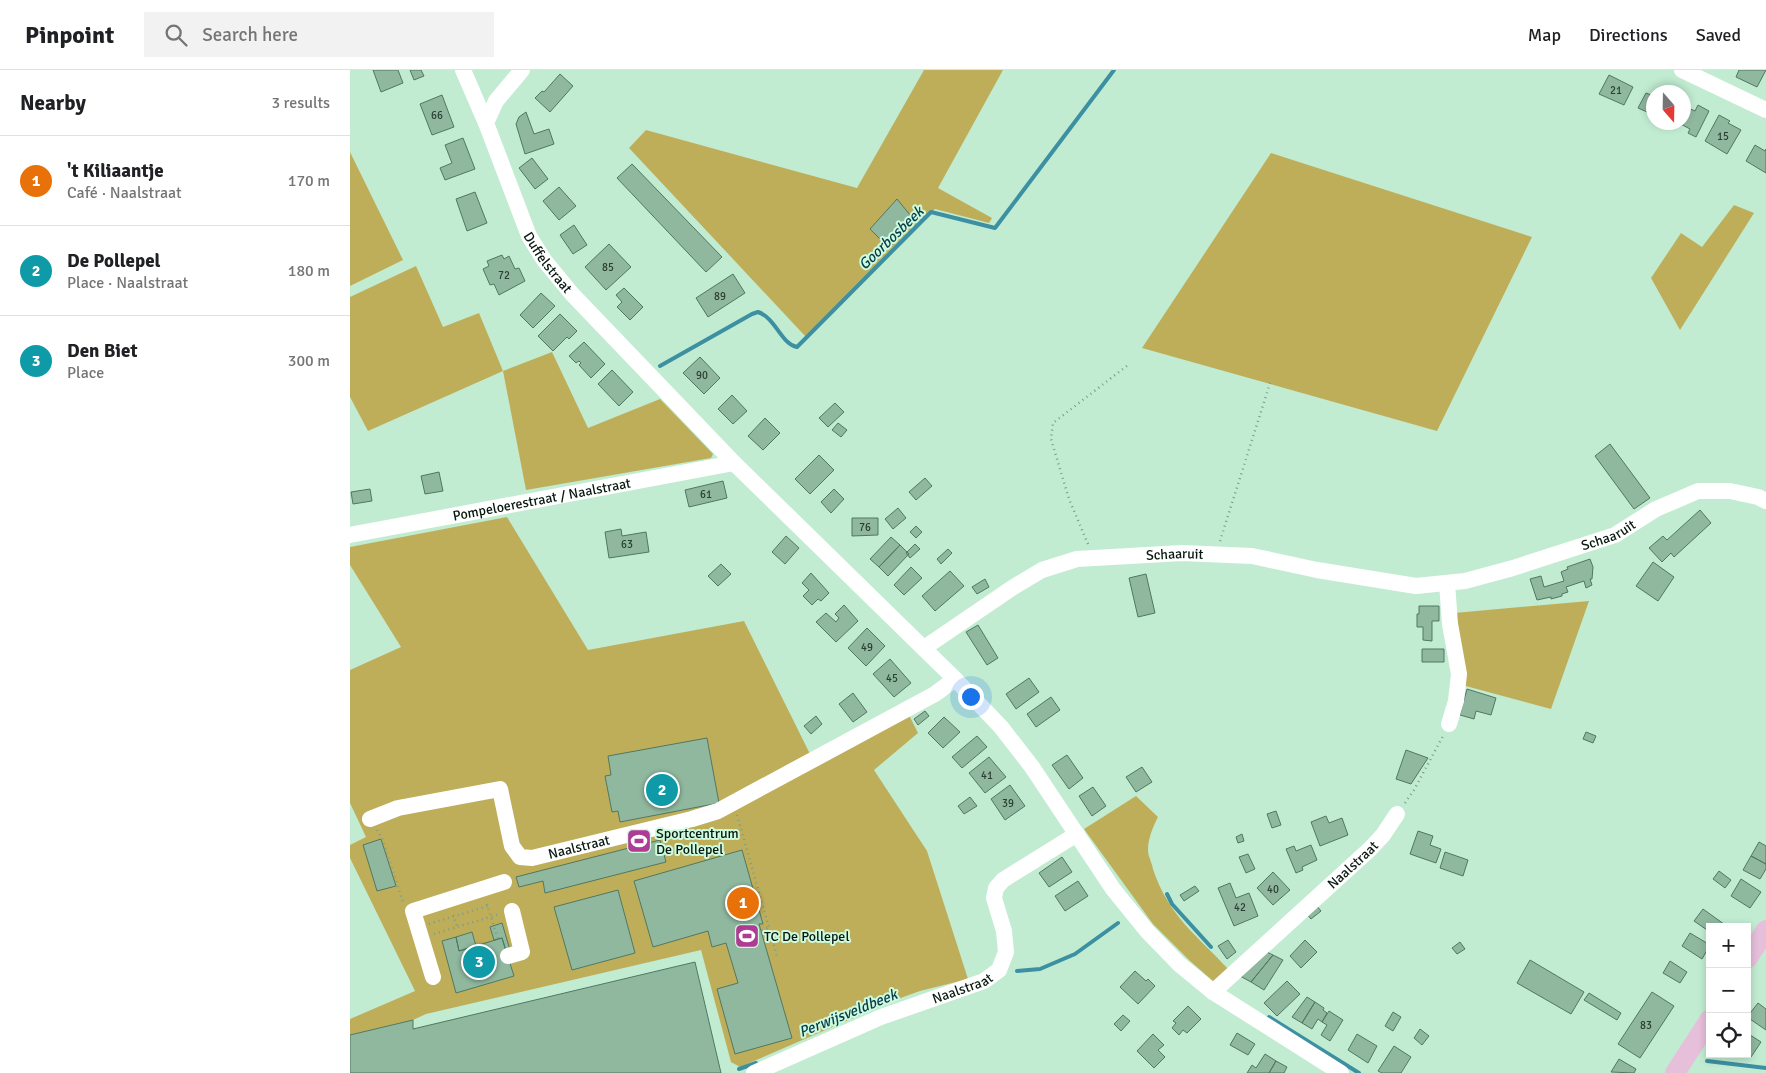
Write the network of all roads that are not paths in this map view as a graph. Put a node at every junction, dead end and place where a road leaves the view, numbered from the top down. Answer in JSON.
{"nodes":[{"id":1,"x":463,"y":70,"type":"edge"},
{"id":2,"x":522,"y":70,"type":"edge"},
{"id":3,"x":1682,"y":70,"type":"edge"},
{"id":4,"x":1766,"y":110,"type":"edge"},
{"id":5,"x":486,"y":123,"type":"junction"},
{"id":6,"x":734,"y":463,"type":"junction"},
{"id":7,"x":1766,"y":501,"type":"edge"},
{"id":8,"x":350,"y":535,"type":"edge"},
{"id":9,"x":1447,"y":583,"type":"junction"},
{"id":10,"x":924,"y":648,"type":"junction"},
{"id":11,"x":955,"y":679,"type":"junction"},
{"id":12,"x":1449,"y":724,"type":"road end"},
{"id":13,"x":1397,"y":814,"type":"road end"},
{"id":14,"x":370,"y":818,"type":"road end"},
{"id":15,"x":1077,"y":834,"type":"junction"},
{"id":16,"x":504,"y":882,"type":"dead end"},
{"id":17,"x":512,"y":911,"type":"road end"},
{"id":18,"x":1766,"y":930,"type":"edge"},
{"id":19,"x":1751,"y":953,"type":"edge"},
{"id":20,"x":508,"y":956,"type":"dead end"},
{"id":21,"x":433,"y":977,"type":"dead end"},
{"id":22,"x":1213,"y":992,"type":"junction"},
{"id":23,"x":1706,"y":1025,"type":"edge"},
{"id":24,"x":754,"y":1073,"type":"edge"},
{"id":25,"x":1341,"y":1073,"type":"edge"},
{"id":26,"x":1676,"y":1073,"type":"edge"}],
"edges":[{"from":1,"to":5,"type":"street","name":"Duffelstraat"},
{"from":2,"to":5,"type":"street"},
{"from":3,"to":4,"type":"street"},
{"from":5,"to":6,"type":"street","name":"Duffelstraat"},
{"from":6,"to":8,"type":"street","name":"Pompeloerestraat / Naalstraat"},
{"from":6,"to":10,"type":"street"},
{"from":7,"to":9,"type":"street","name":"Schaaruit"},
{"from":9,"to":10,"type":"street","name":"Schaaruit"},
{"from":9,"to":12,"type":"street"},
{"from":10,"to":11,"type":"street"},
{"from":11,"to":14,"type":"street","name":"Naalstraat"},
{"from":11,"to":15,"type":"street"},
{"from":13,"to":22,"type":"street","name":"Naalstraat"},
{"from":15,"to":22,"type":"street"},
{"from":15,"to":24,"type":"street","name":"Naalstraat"},
{"from":16,"to":21,"type":"street"},
{"from":17,"to":20,"type":"street"},
{"from":18,"to":19,"type":"main road"},
{"from":22,"to":25,"type":"street"},
{"from":23,"to":26,"type":"main road"}]}
